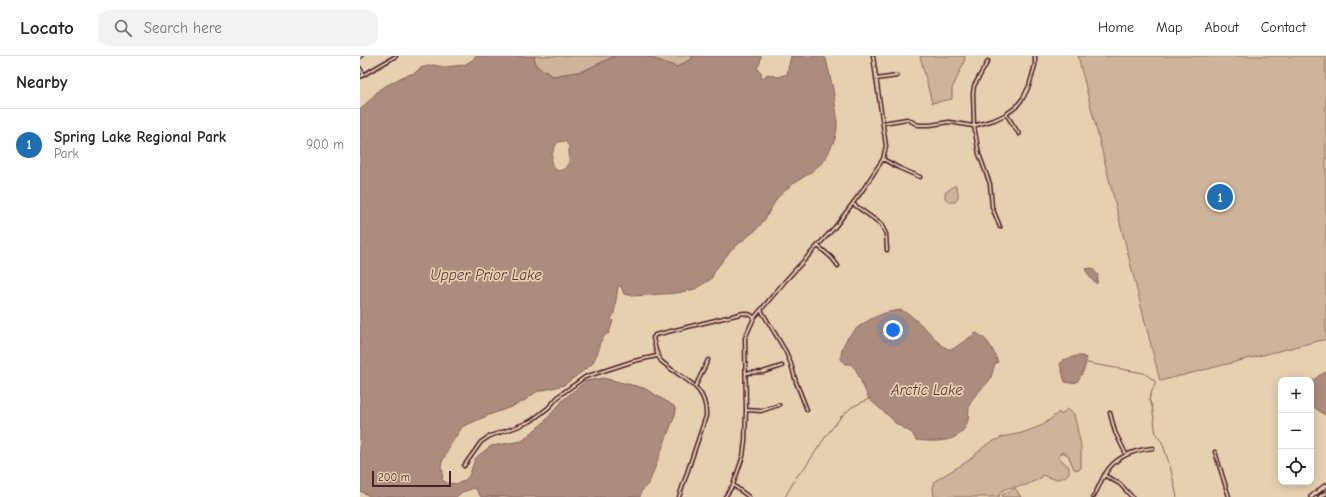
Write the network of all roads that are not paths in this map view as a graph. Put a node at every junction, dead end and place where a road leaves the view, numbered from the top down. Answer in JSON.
{"nodes":[{"id":1,"x":396,"y":56,"type":"edge"},
{"id":2,"x":873,"y":56,"type":"edge"},
{"id":3,"x":1035,"y":56,"type":"edge"},
{"id":4,"x":988,"y":61,"type":"dead end"},
{"id":5,"x":360,"y":68,"type":"edge"},
{"id":6,"x":364,"y":74,"type":"junction"},
{"id":7,"x":897,"y":76,"type":"dead end"},
{"id":8,"x":360,"y":77,"type":"edge"},
{"id":9,"x":876,"y":79,"type":"junction"},
{"id":10,"x":1006,"y":114,"type":"junction"},
{"id":11,"x":883,"y":123,"type":"junction"},
{"id":12,"x":974,"y":126,"type":"junction"},
{"id":13,"x":1019,"y":134,"type":"dead end"},
{"id":14,"x":883,"y":159,"type":"junction"},
{"id":15,"x":920,"y":177,"type":"dead end"},
{"id":16,"x":853,"y":204,"type":"junction"},
{"id":17,"x":1000,"y":227,"type":"dead end"},
{"id":18,"x":818,"y":246,"type":"junction"},
{"id":19,"x":887,"y":250,"type":"dead end"},
{"id":20,"x":838,"y":266,"type":"dead end"},
{"id":21,"x":761,"y":310,"type":"junction"},
{"id":22,"x":754,"y":318,"type":"junction"},
{"id":23,"x":657,"y":356,"type":"junction"},
{"id":24,"x":708,"y":360,"type":"dead end"},
{"id":25,"x":782,"y":366,"type":"dead end"},
{"id":26,"x":746,"y":373,"type":"junction"},
{"id":27,"x":696,"y":385,"type":"junction"},
{"id":28,"x":780,"y":405,"type":"dead end"},
{"id":29,"x":746,"y":410,"type":"junction"},
{"id":30,"x":807,"y":410,"type":"dead end"},
{"id":31,"x":1110,"y":413,"type":"dead end"},
{"id":32,"x":1153,"y":448,"type":"dead end"},
{"id":33,"x":1215,"y":452,"type":"dead end"},
{"id":34,"x":1126,"y":454,"type":"junction"},
{"id":35,"x":464,"y":466,"type":"dead end"},
{"id":36,"x":1104,"y":475,"type":"junction"},
{"id":37,"x":732,"y":485,"type":"junction"},
{"id":38,"x":1326,"y":485,"type":"edge"},
{"id":39,"x":1326,"y":493,"type":"edge"},
{"id":40,"x":749,"y":496,"type":"edge"},
{"id":41,"x":679,"y":497,"type":"edge"},
{"id":42,"x":725,"y":497,"type":"edge"},
{"id":43,"x":1093,"y":497,"type":"edge"},
{"id":44,"x":1132,"y":497,"type":"edge"},
{"id":45,"x":1229,"y":497,"type":"edge"},
{"id":46,"x":1311,"y":497,"type":"edge"},
{"id":47,"x":1320,"y":497,"type":"edge"}],
"edges":[{"from":1,"to":6,"type":"street"},
{"from":2,"to":9,"type":"street"},
{"from":3,"to":10,"type":"street"},
{"from":4,"to":12,"type":"street"},
{"from":5,"to":6,"type":"street"},
{"from":6,"to":8,"type":"street"},
{"from":7,"to":9,"type":"street"},
{"from":9,"to":11,"type":"street"},
{"from":10,"to":12,"type":"street"},
{"from":10,"to":13,"type":"street"},
{"from":11,"to":12,"type":"street"},
{"from":11,"to":14,"type":"street"},
{"from":12,"to":17,"type":"street"},
{"from":14,"to":15,"type":"street"},
{"from":14,"to":16,"type":"street"},
{"from":16,"to":18,"type":"street"},
{"from":16,"to":19,"type":"street"},
{"from":18,"to":20,"type":"street"},
{"from":18,"to":21,"type":"street"},
{"from":21,"to":22,"type":"street"},
{"from":21,"to":30,"type":"street"},
{"from":22,"to":23,"type":"street"},
{"from":22,"to":26,"type":"street"},
{"from":23,"to":27,"type":"street"},
{"from":23,"to":35,"type":"street"},
{"from":24,"to":27,"type":"street"},
{"from":25,"to":26,"type":"street"},
{"from":26,"to":29,"type":"street"},
{"from":27,"to":41,"type":"street"},
{"from":28,"to":29,"type":"street"},
{"from":29,"to":37,"type":"street"},
{"from":31,"to":34,"type":"street"},
{"from":32,"to":34,"type":"street"},
{"from":33,"to":45,"type":"street"},
{"from":34,"to":36,"type":"street"},
{"from":36,"to":43,"type":"street"},
{"from":36,"to":44,"type":"street"},
{"from":37,"to":40,"type":"street"},
{"from":37,"to":42,"type":"street"},
{"from":38,"to":46,"type":"street"},
{"from":39,"to":47,"type":"street"}]}
